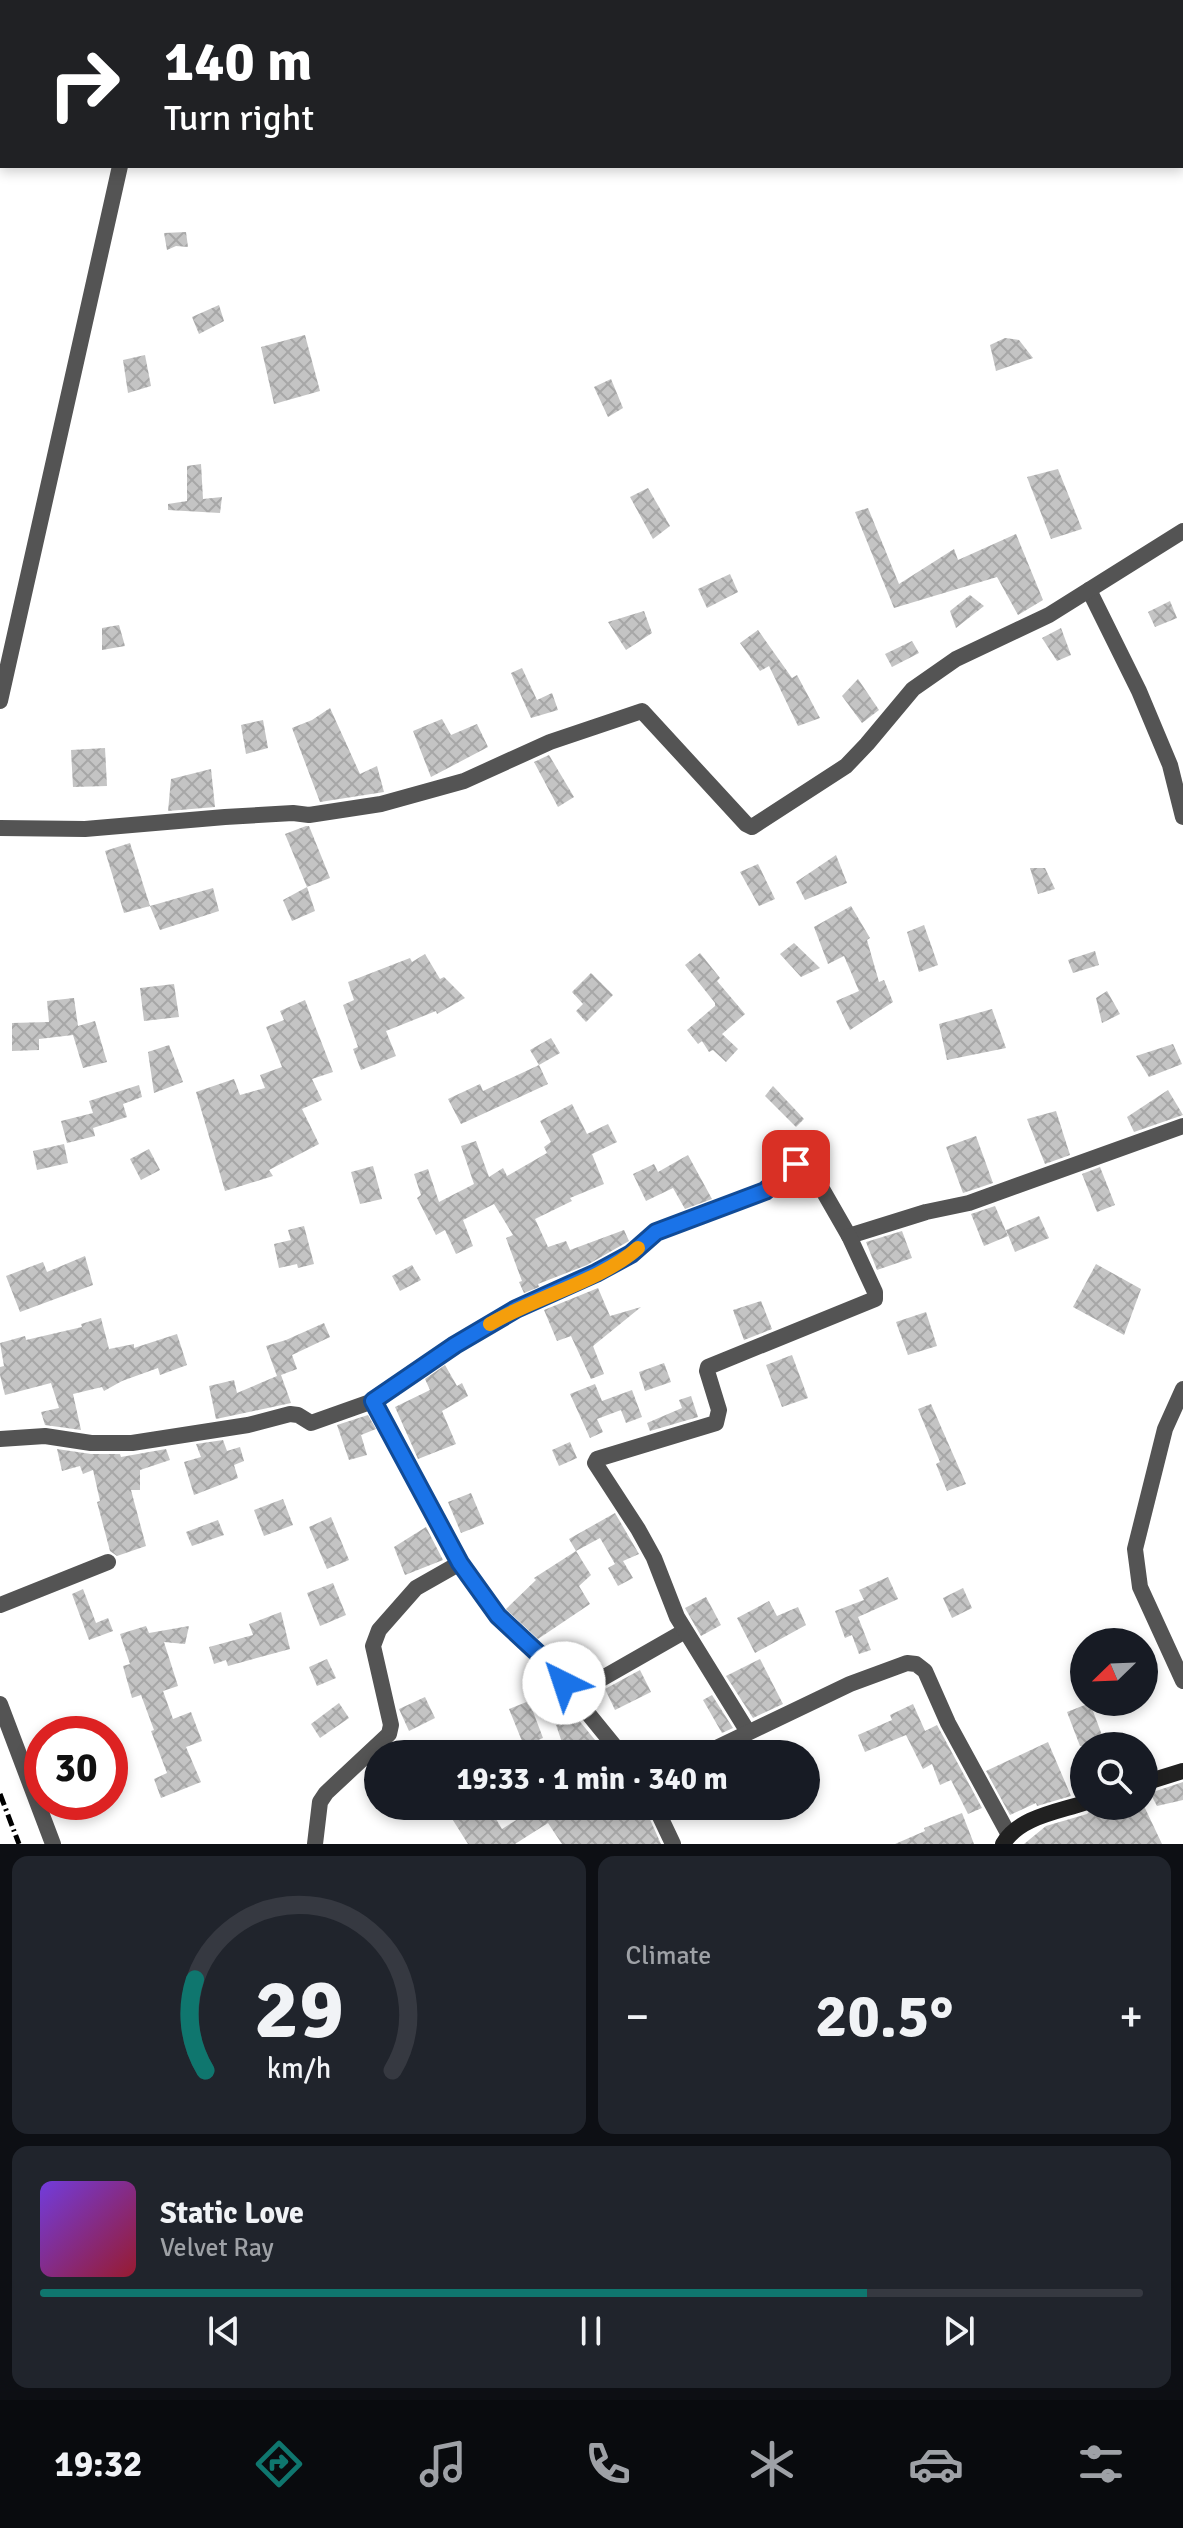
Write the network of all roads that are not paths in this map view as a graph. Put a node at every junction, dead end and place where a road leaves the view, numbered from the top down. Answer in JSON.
{"nodes":[{"id":1,"x":120,"y":168,"type":"edge"},
{"id":2,"x":1183,"y":531,"type":"edge"},
{"id":3,"x":1089,"y":590,"type":"junction"},
{"id":4,"x":0,"y":701,"type":"edge"},
{"id":5,"x":1183,"y":817,"type":"edge"},
{"id":6,"x":0,"y":828,"type":"edge"},
{"id":7,"x":1183,"y":1126,"type":"edge"},
{"id":8,"x":849,"y":1236,"type":"junction"},
{"id":9,"x":1183,"y":1389,"type":"edge"},
{"id":10,"x":373,"y":1401,"type":"junction"},
{"id":11,"x":0,"y":1439,"type":"edge"},
{"id":12,"x":108,"y":1562,"type":"dead end"},
{"id":13,"x":460,"y":1563,"type":"junction"},
{"id":14,"x":0,"y":1605,"type":"edge"},
{"id":15,"x":685,"y":1631,"type":"junction"},
{"id":16,"x":1183,"y":1681,"type":"edge"},
{"id":17,"x":573,"y":1695,"type":"junction"},
{"id":18,"x":0,"y":1704,"type":"edge"},
{"id":19,"x":748,"y":1732,"type":"junction"},
{"id":20,"x":610,"y":1740,"type":"edge"},
{"id":21,"x":732,"y":1740,"type":"edge"},
{"id":22,"x":1183,"y":1771,"type":"edge"},
{"id":23,"x":1158,"y":1779,"type":"edge"},
{"id":24,"x":1070,"y":1808,"type":"edge"},
{"id":25,"x":662,"y":1820,"type":"edge"},
{"id":26,"x":1006,"y":1840,"type":"edge"},
{"id":27,"x":53,"y":1844,"type":"edge"},
{"id":28,"x":315,"y":1844,"type":"edge"},
{"id":29,"x":673,"y":1844,"type":"edge"}],
"edges":[{"from":1,"to":4,"type":"street"},
{"from":2,"to":3,"type":"street"},
{"from":3,"to":5,"type":"street"},
{"from":3,"to":6,"type":"street"},
{"from":7,"to":8,"type":"street"},
{"from":8,"to":10,"type":"street"},
{"from":8,"to":15,"type":"street"},
{"from":9,"to":16,"type":"street"},
{"from":10,"to":11,"type":"street"},
{"from":10,"to":13,"type":"street"},
{"from":12,"to":14,"type":"street"},
{"from":13,"to":17,"type":"street"},
{"from":13,"to":28,"type":"street"},
{"from":15,"to":17,"type":"street"},
{"from":15,"to":19,"type":"street"},
{"from":17,"to":20,"type":"street"},
{"from":18,"to":27,"type":"street"},
{"from":19,"to":21,"type":"street"},
{"from":19,"to":26,"type":"street"},
{"from":22,"to":23,"type":"street"},
{"from":24,"to":26,"type":"street"},
{"from":25,"to":29,"type":"street"}]}
